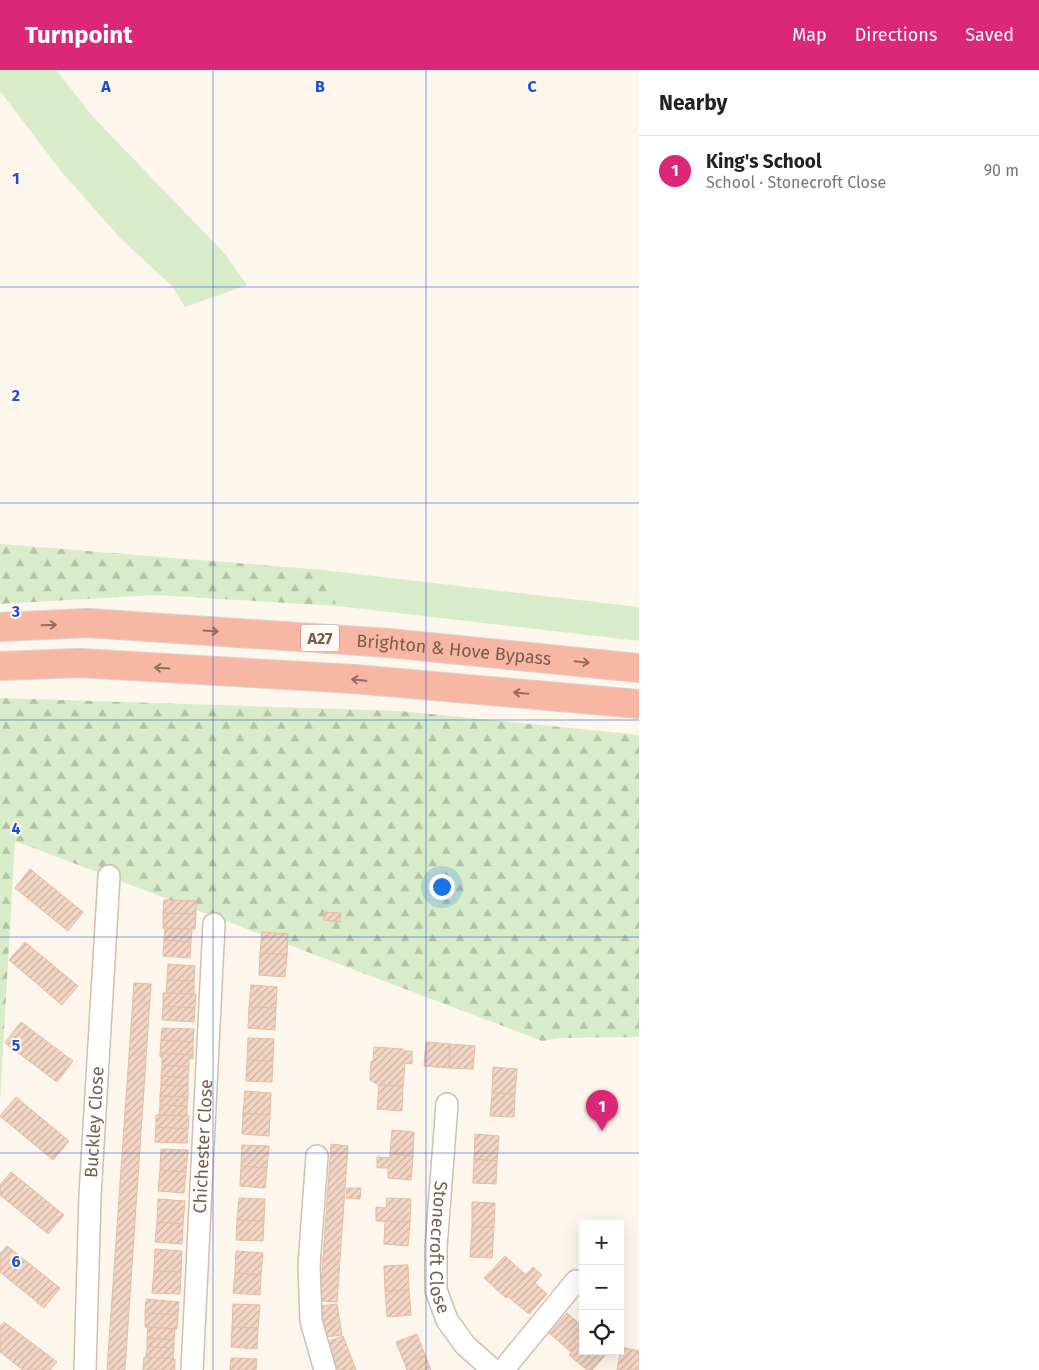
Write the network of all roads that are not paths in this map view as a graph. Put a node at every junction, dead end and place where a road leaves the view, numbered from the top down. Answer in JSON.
{"nodes":[{"id":1,"x":0,"y":627,"type":"edge"},
{"id":2,"x":0,"y":666,"type":"edge"},
{"id":3,"x":639,"y":668,"type":"edge"},
{"id":4,"x":639,"y":704,"type":"edge"},
{"id":5,"x":109,"y":876,"type":"dead end"},
{"id":6,"x":214,"y":924,"type":"dead end"},
{"id":7,"x":447,"y":1104,"type":"dead end"},
{"id":8,"x":317,"y":1156,"type":"dead end"},
{"id":9,"x":576,"y":1281,"type":"dead end"},
{"id":10,"x":85,"y":1370,"type":"edge"},
{"id":11,"x":192,"y":1370,"type":"edge"},
{"id":12,"x":324,"y":1370,"type":"edge"},
{"id":13,"x":493,"y":1370,"type":"edge"},
{"id":14,"x":503,"y":1370,"type":"edge"}],
"edges":[{"from":1,"to":3,"type":"highway","name":"Brighton & Hove Bypass","number":"A27","one_way":true},
{"from":4,"to":2,"type":"highway","number":"A27","one_way":true},
{"from":5,"to":10,"type":"street","name":"Buckley Close"},
{"from":6,"to":11,"type":"street","name":"Chichester Close"},
{"from":7,"to":13,"type":"street","name":"Stonecroft Close"},
{"from":8,"to":12,"type":"street"},
{"from":9,"to":14,"type":"street"}]}
